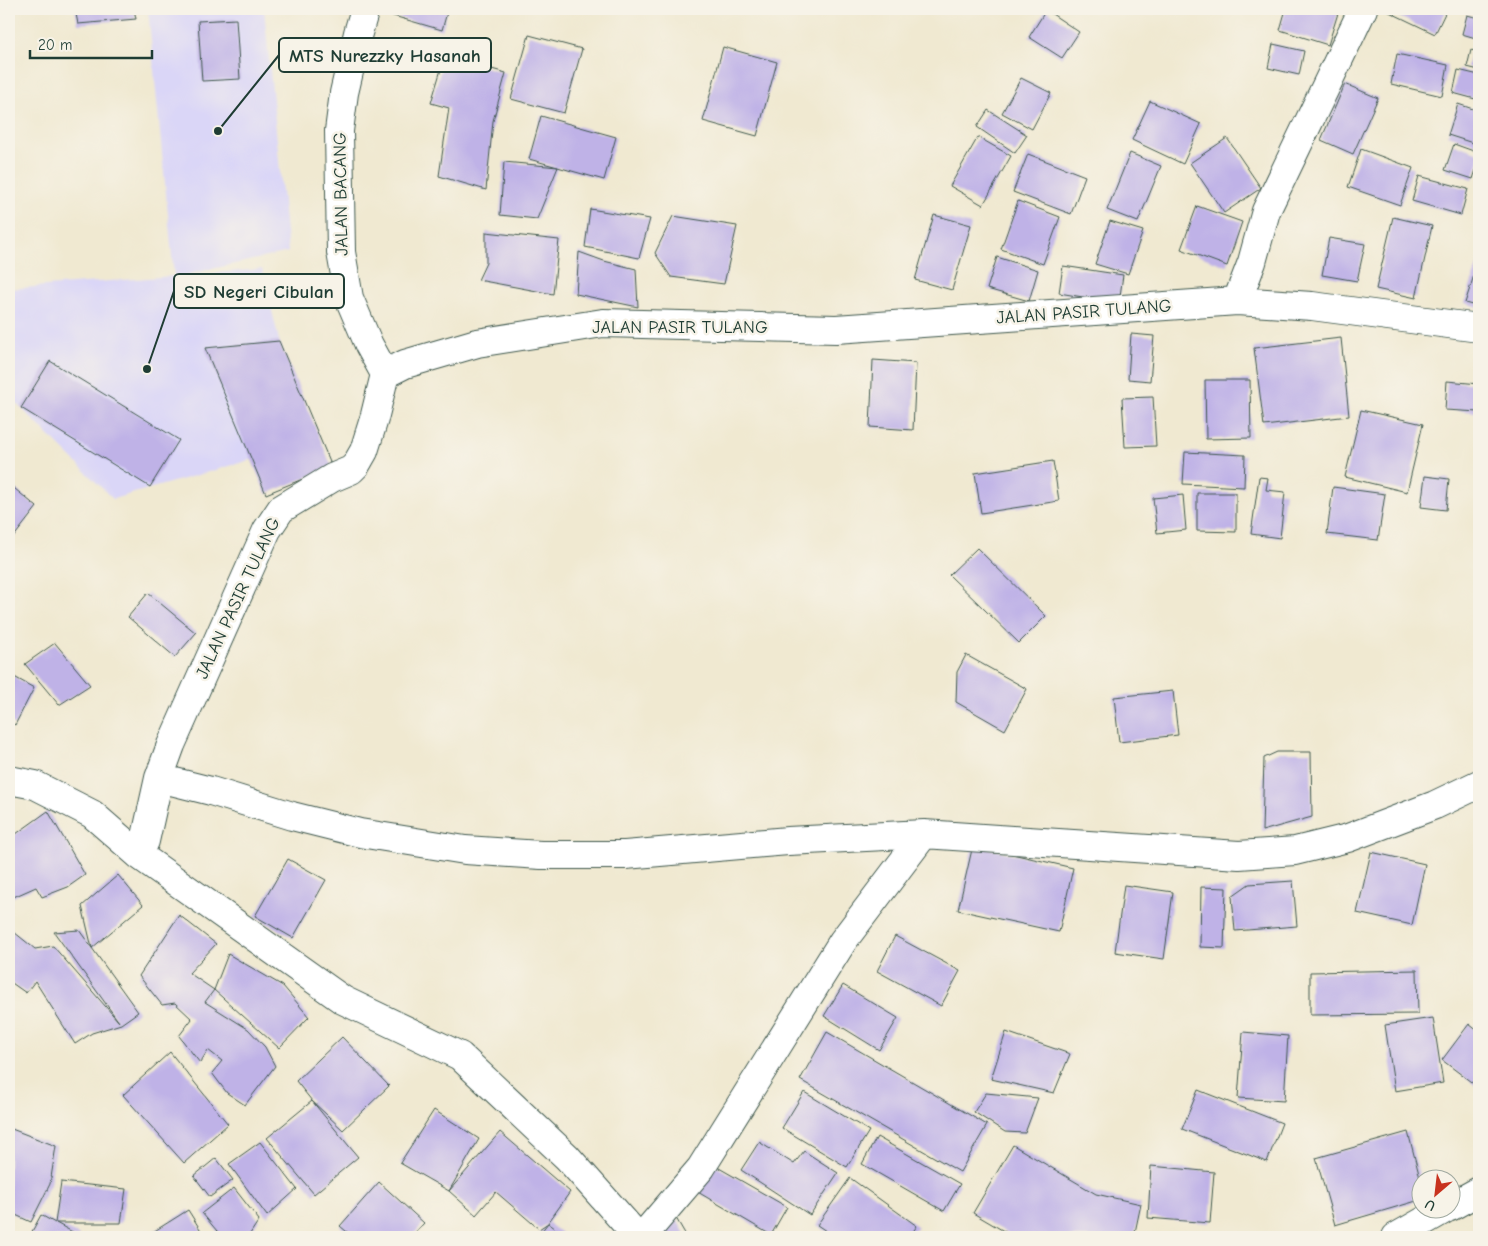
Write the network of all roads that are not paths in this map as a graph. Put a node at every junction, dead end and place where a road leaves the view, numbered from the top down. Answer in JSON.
{"nodes":[{"id":1,"x":365,"y":9,"type":"edge"},
{"id":2,"x":1362,"y":9,"type":"edge"},
{"id":3,"x":1237,"y":301,"type":"junction"},
{"id":4,"x":1479,"y":328,"type":"edge"},
{"id":5,"x":385,"y":374,"type":"junction"},
{"id":6,"x":159,"y":778,"type":"junction"},
{"id":7,"x":9,"y":780,"type":"edge"},
{"id":8,"x":1479,"y":784,"type":"edge"},
{"id":9,"x":924,"y":834,"type":"junction"},
{"id":10,"x":139,"y":855,"type":"junction"},
{"id":11,"x":1479,"y":1191,"type":"edge"},
{"id":12,"x":1460,"y":1202,"type":"edge"},
{"id":13,"x":1431,"y":1218,"type":"edge"},
{"id":14,"x":638,"y":1237,"type":"edge"},
{"id":15,"x":642,"y":1237,"type":"edge"},
{"id":16,"x":1396,"y":1237,"type":"edge"}],
"edges":[{"from":1,"to":5,"type":"street","name":"JALAN BACANG"},
{"from":2,"to":3,"type":"street"},
{"from":3,"to":4,"type":"street","name":"JALAN PASIR TULANG"},
{"from":3,"to":5,"type":"street","name":"JALAN PASIR TULANG"},
{"from":5,"to":6,"type":"street","name":"JALAN PASIR TULANG"},
{"from":6,"to":9,"type":"street"},
{"from":6,"to":10,"type":"street","name":"JALAN PASIR TULANG"},
{"from":7,"to":10,"type":"street"},
{"from":8,"to":9,"type":"street"},
{"from":9,"to":15,"type":"street"},
{"from":10,"to":14,"type":"street"},
{"from":11,"to":12,"type":"street"},
{"from":13,"to":16,"type":"street"}]}
